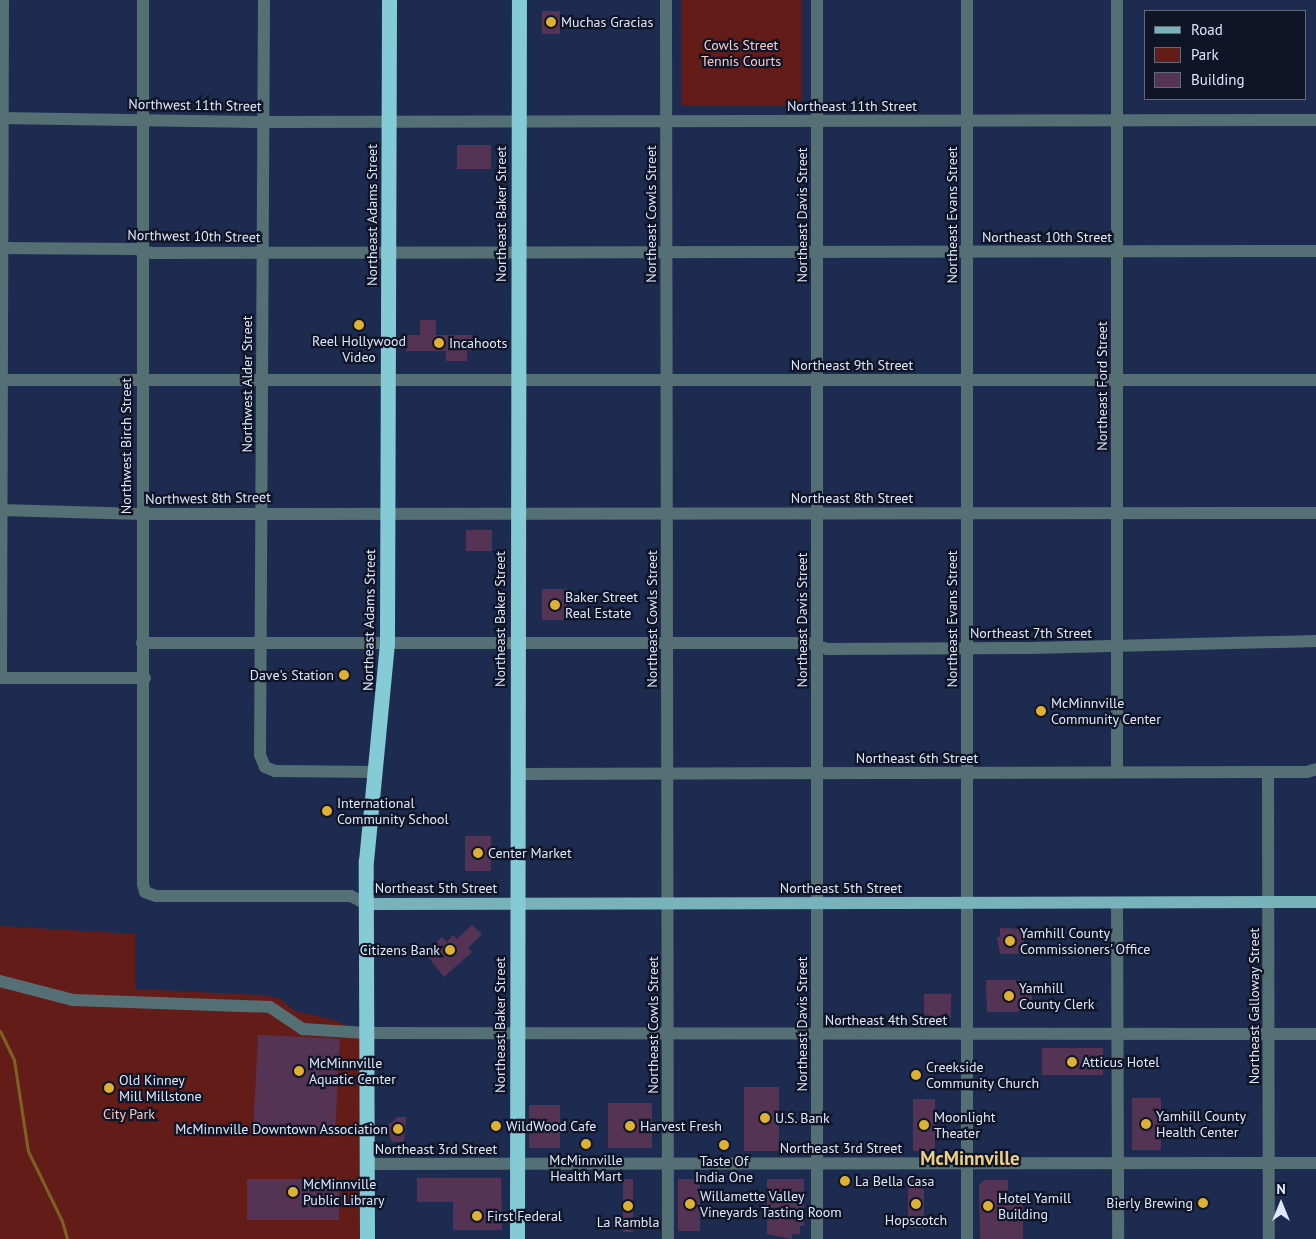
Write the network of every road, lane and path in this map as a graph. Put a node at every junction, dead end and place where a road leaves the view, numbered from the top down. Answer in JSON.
{"nodes":[{"id":1,"x":3,"y":0,"type":"edge"},
{"id":2,"x":144,"y":0,"type":"edge"},
{"id":3,"x":264,"y":0,"type":"edge"},
{"id":4,"x":390,"y":0,"type":"edge"},
{"id":5,"x":519,"y":0,"type":"edge"},
{"id":6,"x":666,"y":0,"type":"edge"},
{"id":7,"x":817,"y":0,"type":"edge"},
{"id":8,"x":967,"y":0,"type":"edge"},
{"id":9,"x":1117,"y":0,"type":"edge"},
{"id":10,"x":1,"y":118,"type":"edge"},
{"id":11,"x":143,"y":120,"type":"junction"},
{"id":12,"x":1117,"y":120,"type":"junction"},
{"id":13,"x":1316,"y":120,"type":"edge"},
{"id":14,"x":517,"y":121,"type":"junction"},
{"id":15,"x":666,"y":121,"type":"junction"},
{"id":16,"x":817,"y":121,"type":"junction"},
{"id":17,"x":967,"y":121,"type":"junction"},
{"id":18,"x":264,"y":122,"type":"junction"},
{"id":19,"x":388,"y":122,"type":"junction"},
{"id":20,"x":2,"y":248,"type":"edge"},
{"id":21,"x":142,"y":250,"type":"junction"},
{"id":22,"x":1316,"y":251,"type":"edge"},
{"id":23,"x":388,"y":252,"type":"junction"},
{"id":24,"x":517,"y":252,"type":"junction"},
{"id":25,"x":666,"y":252,"type":"junction"},
{"id":26,"x":817,"y":252,"type":"junction"},
{"id":27,"x":967,"y":252,"type":"junction"},
{"id":28,"x":1117,"y":252,"type":"junction"},
{"id":29,"x":263,"y":253,"type":"junction"},
{"id":30,"x":0,"y":380,"type":"edge"},
{"id":31,"x":141,"y":380,"type":"junction"},
{"id":32,"x":262,"y":380,"type":"junction"},
{"id":33,"x":388,"y":380,"type":"junction"},
{"id":34,"x":517,"y":380,"type":"junction"},
{"id":35,"x":666,"y":380,"type":"junction"},
{"id":36,"x":817,"y":380,"type":"junction"},
{"id":37,"x":967,"y":380,"type":"junction"},
{"id":38,"x":1117,"y":380,"type":"junction"},
{"id":39,"x":1316,"y":380,"type":"edge"},
{"id":40,"x":0,"y":510,"type":"edge"},
{"id":41,"x":262,"y":512,"type":"junction"},
{"id":42,"x":387,"y":513,"type":"junction"},
{"id":43,"x":517,"y":513,"type":"junction"},
{"id":44,"x":667,"y":513,"type":"junction"},
{"id":45,"x":817,"y":513,"type":"junction"},
{"id":46,"x":967,"y":513,"type":"junction"},
{"id":47,"x":1117,"y":513,"type":"junction"},
{"id":48,"x":1316,"y":513,"type":"edge"},
{"id":49,"x":140,"y":514,"type":"junction"},
{"id":50,"x":1316,"y":641,"type":"edge"},
{"id":51,"x":142,"y":643,"type":"junction"},
{"id":52,"x":260,"y":644,"type":"junction"},
{"id":53,"x":387,"y":644,"type":"junction"},
{"id":54,"x":516,"y":644,"type":"junction"},
{"id":55,"x":667,"y":644,"type":"junction"},
{"id":56,"x":817,"y":645,"type":"junction"},
{"id":57,"x":1117,"y":646,"type":"junction"},
{"id":58,"x":967,"y":648,"type":"junction"},
{"id":59,"x":0,"y":678,"type":"edge"},
{"id":60,"x":145,"y":678,"type":"junction"},
{"id":61,"x":1316,"y":769,"type":"edge"},
{"id":62,"x":1117,"y":771,"type":"junction"},
{"id":63,"x":376,"y":772,"type":"junction"},
{"id":64,"x":1268,"y":772,"type":"junction"},
{"id":65,"x":666,"y":773,"type":"junction"},
{"id":66,"x":817,"y":773,"type":"junction"},
{"id":67,"x":967,"y":773,"type":"junction"},
{"id":68,"x":516,"y":774,"type":"junction"},
{"id":69,"x":1269,"y":902,"type":"junction"},
{"id":70,"x":1316,"y":902,"type":"edge"},
{"id":71,"x":516,"y":903,"type":"junction"},
{"id":72,"x":667,"y":903,"type":"junction"},
{"id":73,"x":817,"y":903,"type":"junction"},
{"id":74,"x":1117,"y":903,"type":"junction"},
{"id":75,"x":366,"y":904,"type":"junction"},
{"id":76,"x":967,"y":904,"type":"junction"},
{"id":77,"x":0,"y":981,"type":"edge"},
{"id":78,"x":366,"y":1033,"type":"junction"},
{"id":79,"x":516,"y":1034,"type":"junction"},
{"id":80,"x":668,"y":1034,"type":"junction"},
{"id":81,"x":1118,"y":1034,"type":"junction"},
{"id":82,"x":1269,"y":1034,"type":"junction"},
{"id":83,"x":1316,"y":1034,"type":"edge"},
{"id":84,"x":817,"y":1035,"type":"junction"},
{"id":85,"x":967,"y":1035,"type":"junction"},
{"id":86,"x":817,"y":1163,"type":"junction"},
{"id":87,"x":967,"y":1163,"type":"junction"},
{"id":88,"x":1117,"y":1163,"type":"junction"},
{"id":89,"x":1270,"y":1163,"type":"junction"},
{"id":90,"x":1316,"y":1163,"type":"edge"},
{"id":91,"x":367,"y":1164,"type":"junction"},
{"id":92,"x":517,"y":1164,"type":"junction"},
{"id":93,"x":668,"y":1164,"type":"junction"},
{"id":94,"x":367,"y":1239,"type":"edge"},
{"id":95,"x":517,"y":1239,"type":"edge"},
{"id":96,"x":668,"y":1239,"type":"edge"},
{"id":97,"x":817,"y":1239,"type":"edge"},
{"id":98,"x":967,"y":1239,"type":"edge"},
{"id":99,"x":1118,"y":1239,"type":"edge"},
{"id":100,"x":1269,"y":1239,"type":"edge"}],
"edges":[{"from":1,"to":10,"type":"street"},
{"from":2,"to":11,"type":"street","name":"Northwest Birch Street"},
{"from":3,"to":18,"type":"street","name":"Northwest Alder Street"},
{"from":4,"to":19,"type":"highway","name":"Northeast Adams Street"},
{"from":5,"to":14,"type":"highway","name":"Northeast Baker Street"},
{"from":6,"to":15,"type":"street","name":"Northeast Cowls Street"},
{"from":7,"to":16,"type":"street","name":"Northeast Davis Street"},
{"from":8,"to":17,"type":"street","name":"Northeast Evans Street"},
{"from":9,"to":12,"type":"street","name":"Northeast Ford Street"},
{"from":10,"to":11,"type":"street","name":"Northwest 11th Street"},
{"from":10,"to":20,"type":"street"},
{"from":11,"to":18,"type":"street","name":"Northwest 11th Street"},
{"from":11,"to":21,"type":"street","name":"Northwest Birch Street"},
{"from":12,"to":13,"type":"street","name":"Northeast 11th Street"},
{"from":12,"to":17,"type":"street","name":"Northeast 11th Street"},
{"from":12,"to":28,"type":"street","name":"Northeast Ford Street"},
{"from":14,"to":15,"type":"street","name":"Northeast 11th Street"},
{"from":14,"to":19,"type":"street","name":"Northeast 11th Street"},
{"from":14,"to":24,"type":"highway","name":"Northeast Baker Street"},
{"from":15,"to":16,"type":"street","name":"Northeast 11th Street"},
{"from":15,"to":25,"type":"street","name":"Northeast Cowls Street"},
{"from":16,"to":17,"type":"street","name":"Northeast 11th Street"},
{"from":16,"to":26,"type":"street","name":"Northeast Davis Street"},
{"from":17,"to":27,"type":"street","name":"Northeast Evans Street"},
{"from":18,"to":19,"type":"street","name":"Northwest 11th Street"},
{"from":18,"to":29,"type":"street","name":"Northwest Alder Street"},
{"from":19,"to":23,"type":"highway","name":"Northeast Adams Street"},
{"from":20,"to":21,"type":"street","name":"Northwest 10th Street"},
{"from":20,"to":30,"type":"street"},
{"from":21,"to":29,"type":"street","name":"Northwest 10th Street"},
{"from":21,"to":31,"type":"street","name":"Northwest Birch Street"},
{"from":22,"to":28,"type":"street","name":"Northeast 10th Street"},
{"from":23,"to":24,"type":"street","name":"Northeast 10th Street"},
{"from":23,"to":29,"type":"street","name":"Northwest 10th Street"},
{"from":23,"to":33,"type":"highway","name":"Northeast Adams Street"},
{"from":24,"to":25,"type":"street","name":"Northeast 10th Street"},
{"from":24,"to":34,"type":"highway","name":"Northeast Baker Street"},
{"from":25,"to":26,"type":"street","name":"Northeast 10th Street"},
{"from":25,"to":35,"type":"street","name":"Northeast Cowls Street"},
{"from":26,"to":27,"type":"street","name":"Northeast 10th Street"},
{"from":26,"to":36,"type":"street","name":"Northeast Davis Street"},
{"from":27,"to":28,"type":"street","name":"Northeast 10th Street"},
{"from":27,"to":37,"type":"street","name":"Northeast Evans Street"},
{"from":28,"to":38,"type":"street","name":"Northeast Ford Street"},
{"from":29,"to":32,"type":"street","name":"Northwest Alder Street"},
{"from":30,"to":31,"type":"street","name":"Northeast 9th Street"},
{"from":30,"to":40,"type":"street"},
{"from":31,"to":32,"type":"street","name":"Northeast 9th Street"},
{"from":31,"to":49,"type":"street","name":"Northwest Birch Street"},
{"from":32,"to":33,"type":"street","name":"Northeast 9th Street"},
{"from":32,"to":41,"type":"street","name":"Northwest Alder Street"},
{"from":33,"to":34,"type":"street","name":"Northeast 9th Street"},
{"from":33,"to":42,"type":"highway","name":"Northeast Adams Street"},
{"from":34,"to":35,"type":"street","name":"Northeast 9th Street"},
{"from":34,"to":43,"type":"highway","name":"Northeast Baker Street"},
{"from":35,"to":36,"type":"street","name":"Northeast 9th Street"},
{"from":35,"to":44,"type":"street","name":"Northeast Cowls Street"},
{"from":36,"to":37,"type":"street","name":"Northeast 9th Street"},
{"from":36,"to":45,"type":"street","name":"Northeast Davis Street"},
{"from":37,"to":38,"type":"street","name":"Northeast 9th Street"},
{"from":37,"to":46,"type":"street","name":"Northeast Evans Street"},
{"from":38,"to":39,"type":"street","name":"Northeast 9th Street"},
{"from":38,"to":47,"type":"street","name":"Northeast Ford Street"},
{"from":40,"to":49,"type":"street","name":"Northwest 8th Street"},
{"from":40,"to":59,"type":"street"},
{"from":41,"to":42,"type":"street","name":"Northwest 8th Street"},
{"from":41,"to":49,"type":"street","name":"Northwest 8th Street"},
{"from":41,"to":52,"type":"street","name":"Northwest Alder Street"},
{"from":42,"to":43,"type":"street","name":"Northeast 8th Street"},
{"from":42,"to":53,"type":"highway","name":"Northeast Adams Street"},
{"from":43,"to":44,"type":"street","name":"Northeast 8th Street"},
{"from":43,"to":54,"type":"highway","name":"Northeast Baker Street"},
{"from":44,"to":45,"type":"street","name":"Northeast 8th Street"},
{"from":44,"to":55,"type":"street","name":"Northeast Cowls Street"},
{"from":45,"to":46,"type":"street","name":"Northeast 8th Street"},
{"from":45,"to":56,"type":"street","name":"Northeast Davis Street"},
{"from":46,"to":47,"type":"street","name":"Northeast 8th Street"},
{"from":46,"to":58,"type":"street","name":"Northeast Evans Street"},
{"from":47,"to":48,"type":"street","name":"Northeast 8th Street"},
{"from":47,"to":57,"type":"street","name":"Northeast Ford Street"},
{"from":49,"to":51,"type":"street","name":"Northwest Birch Street"},
{"from":50,"to":57,"type":"street","name":"Northeast 7th Street"},
{"from":51,"to":52,"type":"street","name":"Northeast 7th Street"},
{"from":51,"to":60,"type":"street","name":"Northwest Birch Street"},
{"from":52,"to":53,"type":"street","name":"Northeast 7th Street"},
{"from":52,"to":63,"type":"street","name":"Northwest Alder Street"},
{"from":53,"to":54,"type":"street","name":"Northeast 7th Street"},
{"from":53,"to":63,"type":"highway","name":"Northeast Adams Street"},
{"from":54,"to":55,"type":"street","name":"Northeast 7th Street"},
{"from":54,"to":68,"type":"highway","name":"Northeast Baker Street"},
{"from":55,"to":56,"type":"street","name":"Northeast 7th Street"},
{"from":55,"to":65,"type":"street","name":"Northeast Cowls Street"},
{"from":56,"to":58,"type":"street","name":"Northeast 7th Street"},
{"from":56,"to":66,"type":"street","name":"Northeast Davis Street"},
{"from":57,"to":58,"type":"street","name":"Northeast 7th Street"},
{"from":57,"to":62,"type":"street","name":"Northeast Ford Street"},
{"from":58,"to":67,"type":"street","name":"Northeast Evans Street"},
{"from":59,"to":60,"type":"street"},
{"from":60,"to":75,"type":"street","name":"Northwest Birch Street"},
{"from":61,"to":64,"type":"street","name":"Northeast 6th Street"},
{"from":62,"to":64,"type":"street","name":"Northeast 6th Street"},
{"from":62,"to":67,"type":"street","name":"Northeast 6th Street"},
{"from":63,"to":75,"type":"highway","name":"Northeast Adams Street"},
{"from":64,"to":69,"type":"street","name":"Northeast Galloway Street"},
{"from":65,"to":66,"type":"street","name":"Northeast 6th Street"},
{"from":65,"to":68,"type":"street","name":"Northeast 6th Street"},
{"from":65,"to":72,"type":"street","name":"Northeast Cowls Street"},
{"from":66,"to":67,"type":"street","name":"Northeast 6th Street"},
{"from":66,"to":73,"type":"street","name":"Northeast Davis Street"},
{"from":67,"to":76,"type":"street","name":"Northeast Evans Street"},
{"from":68,"to":71,"type":"highway","name":"Northeast Baker Street"},
{"from":69,"to":70,"type":"main road","name":"Northeast 5th Street"},
{"from":69,"to":74,"type":"main road","name":"Northeast 5th Street"},
{"from":69,"to":82,"type":"street","name":"Northeast Galloway Street"},
{"from":71,"to":72,"type":"main road","name":"Northeast 5th Street"},
{"from":71,"to":75,"type":"main road","name":"Northeast 5th Street"},
{"from":71,"to":79,"type":"highway","name":"Northeast Baker Street"},
{"from":72,"to":73,"type":"main road","name":"Northeast 5th Street"},
{"from":72,"to":80,"type":"street","name":"Northeast Cowls Street"},
{"from":73,"to":76,"type":"main road","name":"Northeast 5th Street"},
{"from":73,"to":84,"type":"street","name":"Northeast Davis Street"},
{"from":74,"to":76,"type":"main road","name":"Northeast 5th Street"},
{"from":74,"to":81,"type":"street"},
{"from":75,"to":78,"type":"highway","name":"Northeast Adams Street"},
{"from":76,"to":85,"type":"street","name":"Northeast Evans Street"},
{"from":77,"to":78,"type":"street","name":"Northeast 4th Street"},
{"from":78,"to":79,"type":"street","name":"Northeast 4th Street"},
{"from":78,"to":91,"type":"highway","name":"Northeast Adams Street"},
{"from":79,"to":80,"type":"street","name":"Northeast 4th Street"},
{"from":79,"to":92,"type":"highway","name":"Northeast Baker Street"},
{"from":80,"to":84,"type":"street","name":"Northeast 4th Street"},
{"from":80,"to":93,"type":"street","name":"Northeast Cowls Street"},
{"from":81,"to":82,"type":"street","name":"Northeast 4th Street"},
{"from":81,"to":85,"type":"street","name":"Northeast 4th Street"},
{"from":81,"to":88,"type":"street"},
{"from":82,"to":83,"type":"street","name":"Northeast 4th Street"},
{"from":82,"to":89,"type":"street","name":"Northeast Galloway Street"},
{"from":84,"to":85,"type":"street","name":"Northeast 4th Street"},
{"from":84,"to":86,"type":"street","name":"Northeast Davis Street"},
{"from":85,"to":87,"type":"street","name":"Northeast Evans Street"},
{"from":86,"to":87,"type":"street","name":"Northeast 3rd Street"},
{"from":86,"to":93,"type":"street","name":"Northeast 3rd Street"},
{"from":86,"to":97,"type":"street","name":"Northeast Davis Street"},
{"from":87,"to":88,"type":"street","name":"Northeast 3rd Street"},
{"from":87,"to":98,"type":"street","name":"Northeast Evans Street"},
{"from":88,"to":89,"type":"street","name":"Northeast 3rd Street"},
{"from":88,"to":99,"type":"street"},
{"from":89,"to":90,"type":"street","name":"Northeast 3rd Street"},
{"from":89,"to":100,"type":"street","name":"Northeast Galloway Street"},
{"from":91,"to":92,"type":"street","name":"Northeast 3rd Street"},
{"from":91,"to":94,"type":"highway","name":"Northeast Adams Street"},
{"from":92,"to":93,"type":"street","name":"Northeast 3rd Street"},
{"from":92,"to":95,"type":"highway","name":"Northeast Baker Street"},
{"from":93,"to":96,"type":"street","name":"Northeast Cowls Street"}]}
